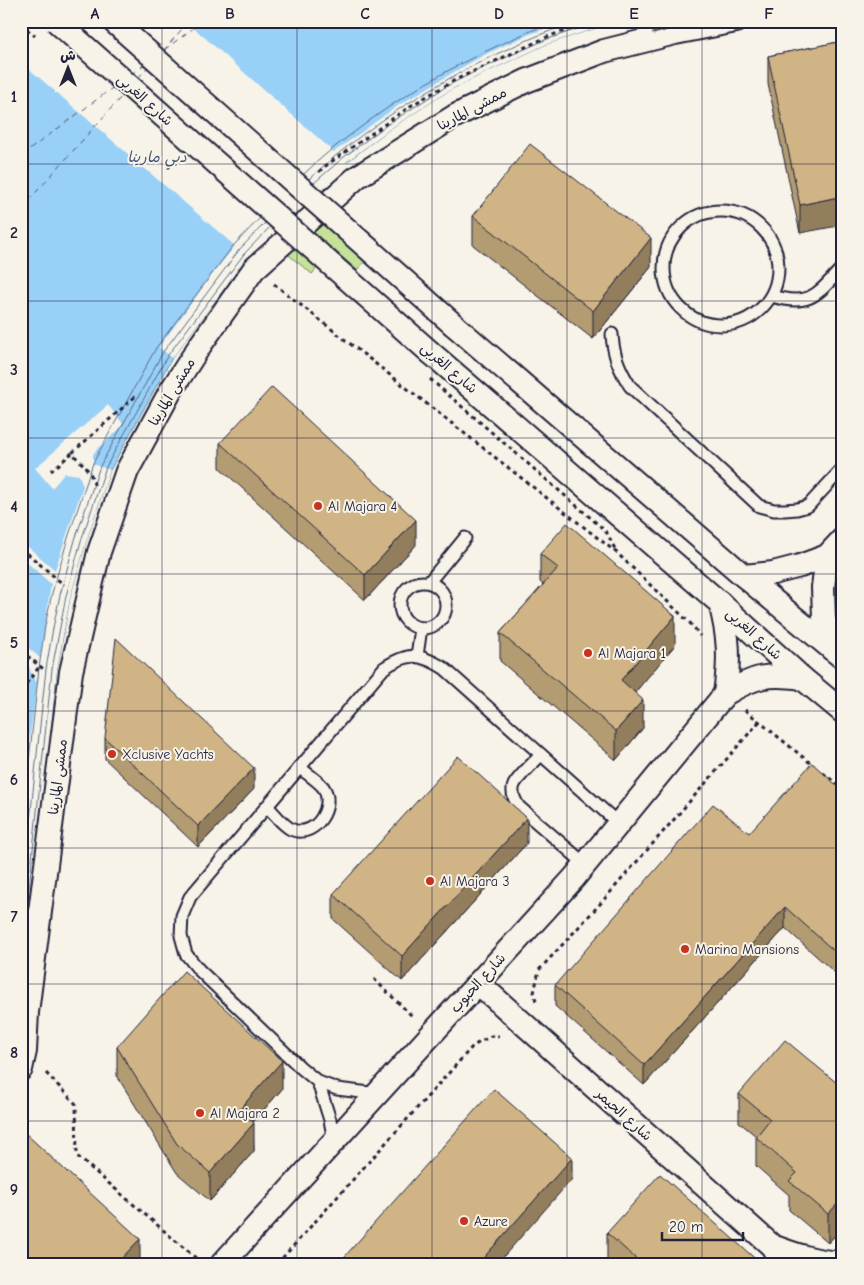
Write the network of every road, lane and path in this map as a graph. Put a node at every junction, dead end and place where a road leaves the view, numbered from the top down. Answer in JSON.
{"nodes":[{"id":1,"x":56,"y":21,"type":"edge"},
{"id":2,"x":113,"y":21,"type":"edge"},
{"id":3,"x":736,"y":21,"type":"edge"},
{"id":4,"x":843,"y":267,"type":"edge"},
{"id":5,"x":254,"y":269,"type":"junction"},
{"id":6,"x":772,"y":296,"type":"junction"},
{"id":7,"x":612,"y":334,"type":"edge"},
{"id":8,"x":144,"y":390,"type":"dead end"},
{"id":9,"x":115,"y":415,"type":"dead end"},
{"id":10,"x":72,"y":453,"type":"dead end"},
{"id":11,"x":51,"y":471,"type":"dead end"},
{"id":12,"x":838,"y":474,"type":"edge"},
{"id":13,"x":465,"y":538,"type":"dead end"},
{"id":14,"x":843,"y":539,"type":"edge"},
{"id":15,"x":21,"y":548,"type":"edge"},
{"id":16,"x":827,"y":556,"type":"junction"},
{"id":17,"x":744,"y":576,"type":"junction"},
{"id":18,"x":429,"y":582,"type":"junction"},
{"id":19,"x":64,"y":585,"type":"dead end"},
{"id":20,"x":720,"y":603,"type":"junction"},
{"id":21,"x":421,"y":628,"type":"junction"},
{"id":22,"x":702,"y":639,"type":"dead end"},
{"id":23,"x":21,"y":651,"type":"edge"},
{"id":24,"x":837,"y":653,"type":"edge"},
{"id":25,"x":417,"y":656,"type":"junction"},
{"id":26,"x":40,"y":666,"type":"junction"},
{"id":27,"x":47,"y":673,"type":"dead end"},
{"id":28,"x":802,"y":678,"type":"junction"},
{"id":29,"x":21,"y":690,"type":"edge"},
{"id":30,"x":725,"y":694,"type":"junction"},
{"id":31,"x":843,"y":712,"type":"edge"},
{"id":32,"x":541,"y":755,"type":"junction"},
{"id":33,"x":299,"y":767,"type":"junction"},
{"id":34,"x":843,"y":789,"type":"edge"},
{"id":35,"x":267,"y":806,"type":"junction"},
{"id":36,"x":619,"y":824,"type":"junction"},
{"id":37,"x":585,"y":864,"type":"junction"},
{"id":38,"x":374,"y":979,"type":"dead end"},
{"id":39,"x":478,"y":983,"type":"junction"},
{"id":40,"x":431,"y":1034,"type":"junction"},
{"id":41,"x":23,"y":1060,"type":"edge"},
{"id":42,"x":318,"y":1082,"type":"junction"},
{"id":43,"x":378,"y":1094,"type":"junction"},
{"id":44,"x":334,"y":1142,"type":"junction"},
{"id":45,"x":777,"y":1255,"type":"edge"},
{"id":46,"x":843,"y":1263,"type":"edge"},
{"id":47,"x":202,"y":1264,"type":"edge"},
{"id":48,"x":222,"y":1264,"type":"edge"}],
"edges":[{"from":1,"to":20,"type":"street","name":"شارع الغربى","bridge":true},
{"from":2,"to":17,"type":"street","bridge":true},
{"from":3,"to":5,"type":"street","name":"ممشى المارينا"},
{"from":4,"to":6,"type":"lane"},
{"from":5,"to":22,"type":"path"},
{"from":5,"to":41,"type":"street","name":"ممشى المارينا"},
{"from":6,"to":6,"type":"lane"},
{"from":7,"to":12,"type":"lane"},
{"from":8,"to":9,"type":"path"},
{"from":10,"to":11,"type":"path"},
{"from":13,"to":18,"type":"lane"},
{"from":14,"to":16,"type":"street"},
{"from":15,"to":19,"type":"path"},
{"from":16,"to":17,"type":"street"},
{"from":16,"to":24,"type":"street"},
{"from":17,"to":24,"type":"street"},
{"from":18,"to":21,"type":"lane"},
{"from":18,"to":21,"type":"lane"},
{"from":20,"to":28,"type":"street","name":"شارع الغربى"},
{"from":20,"to":30,"type":"street"},
{"from":21,"to":25,"type":"lane"},
{"from":23,"to":26,"type":"path"},
{"from":25,"to":32,"type":"lane"},
{"from":25,"to":33,"type":"lane"},
{"from":26,"to":27,"type":"path"},
{"from":26,"to":29,"type":"path"},
{"from":28,"to":30,"type":"street","name":"شارع الحبوب"},
{"from":28,"to":31,"type":"street","name":"شارع الغربى"},
{"from":30,"to":34,"type":"path"},
{"from":30,"to":36,"type":"street","name":"شارع الحبوب"},
{"from":32,"to":36,"type":"lane"},
{"from":32,"to":37,"type":"lane"},
{"from":33,"to":35,"type":"lane"},
{"from":33,"to":35,"type":"lane"},
{"from":35,"to":42,"type":"lane"},
{"from":36,"to":37,"type":"street","name":"شارع الحبوب"},
{"from":37,"to":39,"type":"street","name":"شارع الحبوب"},
{"from":38,"to":40,"type":"path"},
{"from":39,"to":40,"type":"street","name":"شارع الحبوب"},
{"from":39,"to":45,"type":"street","name":"شارع الحيمر"},
{"from":40,"to":43,"type":"street","name":"شارع الحبوب"},
{"from":41,"to":47,"type":"path"},
{"from":42,"to":43,"type":"lane"},
{"from":42,"to":44,"type":"lane"},
{"from":43,"to":44,"type":"street","name":"شارع الحبوب"},
{"from":44,"to":48,"type":"street","name":"شارع الحبوب"},
{"from":45,"to":46,"type":"street","name":"شارع الحيمر"}]}
